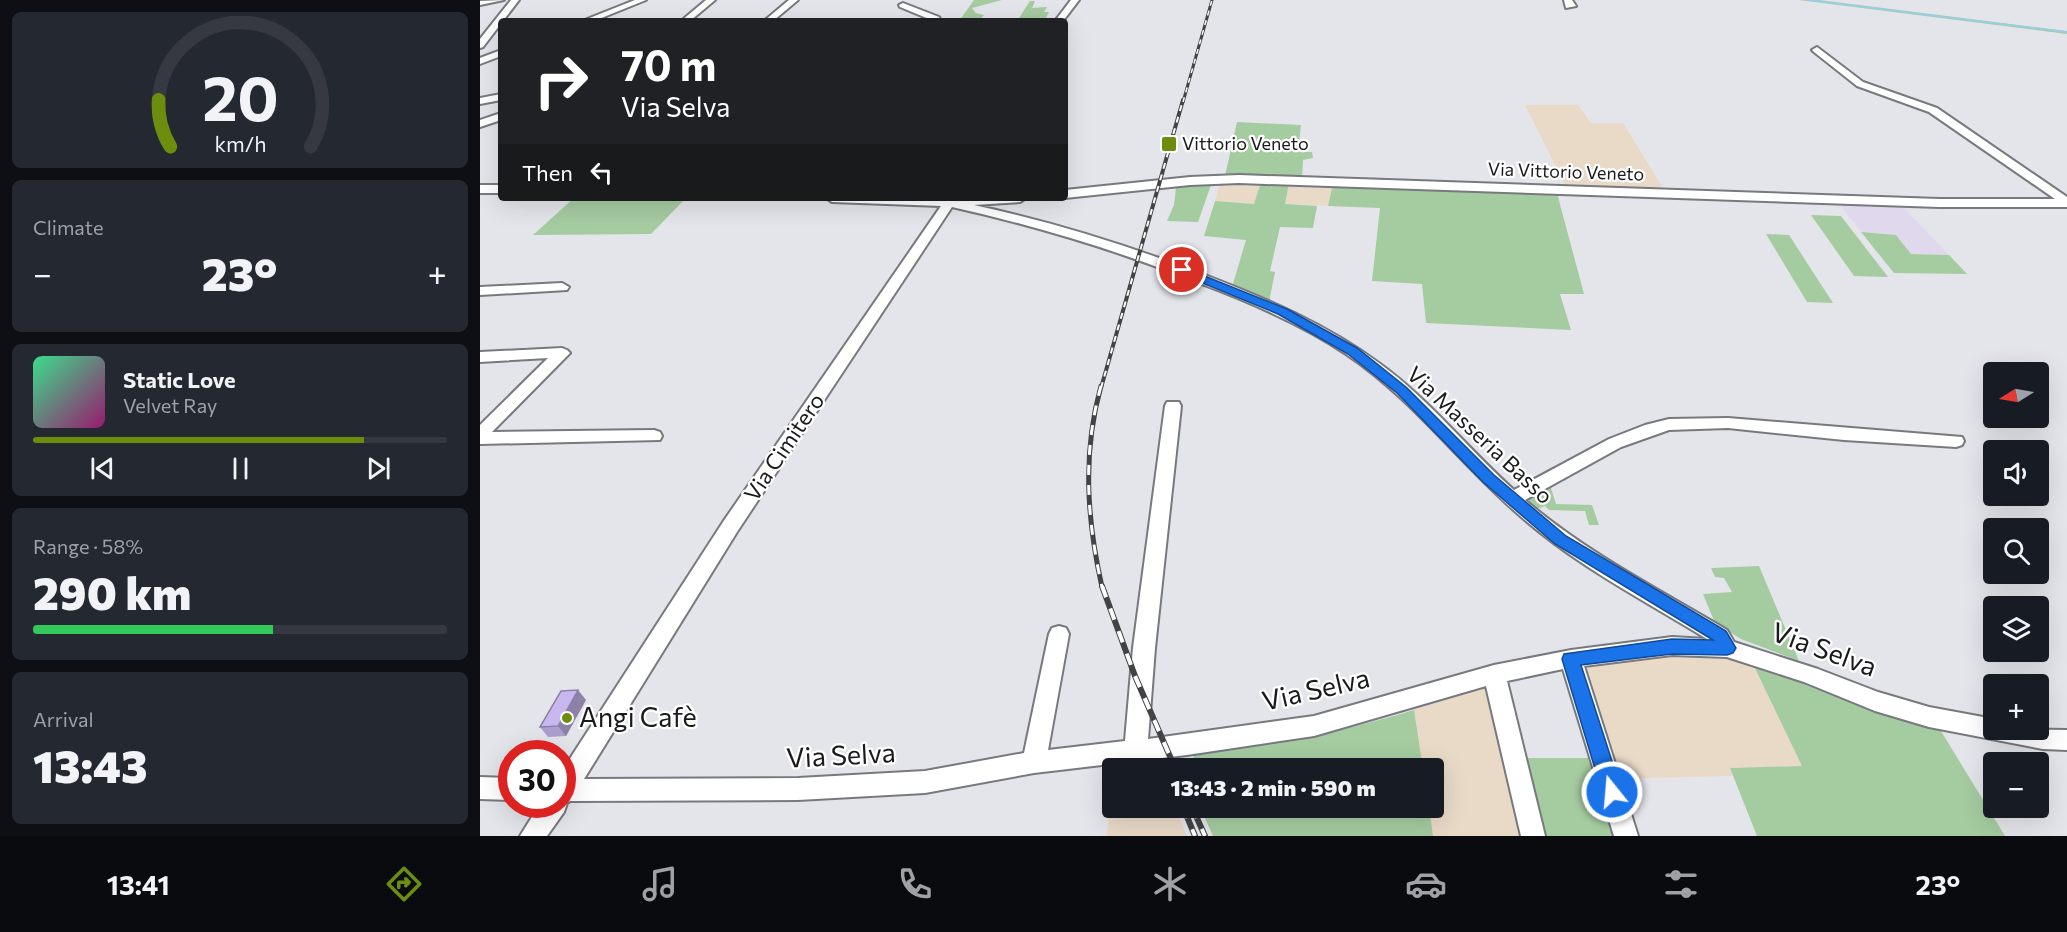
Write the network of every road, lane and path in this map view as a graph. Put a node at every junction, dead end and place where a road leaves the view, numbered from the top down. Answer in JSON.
{"nodes":[{"id":1,"x":500,"y":0,"type":"edge"},
{"id":2,"x":515,"y":0,"type":"edge"},
{"id":3,"x":615,"y":0,"type":"edge"},
{"id":4,"x":642,"y":0,"type":"edge"},
{"id":5,"x":711,"y":0,"type":"edge"},
{"id":6,"x":794,"y":0,"type":"edge"},
{"id":7,"x":1075,"y":0,"type":"edge"},
{"id":8,"x":480,"y":3,"type":"edge"},
{"id":9,"x":903,"y":4,"type":"dead end"},
{"id":10,"x":595,"y":7,"type":"dead end"},
{"id":11,"x":501,"y":18,"type":"edge"},
{"id":12,"x":594,"y":18,"type":"edge"},
{"id":13,"x":689,"y":18,"type":"edge"},
{"id":14,"x":772,"y":18,"type":"edge"},
{"id":15,"x":930,"y":18,"type":"edge"},
{"id":16,"x":1061,"y":18,"type":"edge"},
{"id":17,"x":498,"y":22,"type":"edge"},
{"id":18,"x":480,"y":45,"type":"edge"},
{"id":19,"x":1817,"y":50,"type":"dead end"},
{"id":20,"x":498,"y":54,"type":"edge"},
{"id":21,"x":480,"y":61,"type":"edge"},
{"id":22,"x":498,"y":98,"type":"edge"},
{"id":23,"x":480,"y":101,"type":"edge"},
{"id":24,"x":498,"y":117,"type":"edge"},
{"id":25,"x":480,"y":124,"type":"edge"},
{"id":26,"x":480,"y":189,"type":"edge"},
{"id":27,"x":498,"y":189,"type":"edge"},
{"id":28,"x":1068,"y":194,"type":"edge"},
{"id":29,"x":953,"y":201,"type":"edge"},
{"id":30,"x":2067,"y":202,"type":"edge"},
{"id":31,"x":562,"y":287,"type":"dead end"},
{"id":32,"x":480,"y":291,"type":"edge"},
{"id":33,"x":483,"y":360,"type":"edge"},
{"id":34,"x":1173,"y":406,"type":"dead end"},
{"id":35,"x":480,"y":436,"type":"edge"},
{"id":36,"x":654,"y":436,"type":"dead end"},
{"id":37,"x":1956,"y":441,"type":"dead end"},
{"id":38,"x":1513,"y":499,"type":"junction"},
{"id":39,"x":1059,"y":634,"type":"dead end"},
{"id":40,"x":1727,"y":648,"type":"junction"},
{"id":41,"x":1571,"y":659,"type":"junction"},
{"id":42,"x":1494,"y":674,"type":"junction"},
{"id":43,"x":2067,"y":740,"type":"edge"},
{"id":44,"x":1136,"y":750,"type":"junction"},
{"id":45,"x":1034,"y":762,"type":"junction"},
{"id":46,"x":576,"y":770,"type":"edge"},
{"id":47,"x":480,"y":788,"type":"edge"},
{"id":48,"x":498,"y":789,"type":"edge"},
{"id":49,"x":576,"y":794,"type":"edge"},
{"id":50,"x":544,"y":818,"type":"edge"},
{"id":51,"x":532,"y":836,"type":"edge"},
{"id":52,"x":1533,"y":836,"type":"edge"},
{"id":53,"x":1626,"y":836,"type":"edge"}],
"edges":[{"from":1,"to":8,"type":"street"},
{"from":2,"to":11,"type":"street"},
{"from":3,"to":10,"type":"street"},
{"from":4,"to":12,"type":"street"},
{"from":5,"to":13,"type":"street"},
{"from":6,"to":14,"type":"street"},
{"from":7,"to":16,"type":"street"},
{"from":9,"to":15,"type":"street"},
{"from":17,"to":18,"type":"street"},
{"from":19,"to":30,"type":"street"},
{"from":20,"to":21,"type":"street"},
{"from":22,"to":23,"type":"street"},
{"from":24,"to":25,"type":"street"},
{"from":26,"to":27,"type":"street"},
{"from":28,"to":30,"type":"street","name":"Via Vittorio Veneto"},
{"from":29,"to":38,"type":"street","name":"Via Masseria Basso"},
{"from":29,"to":46,"type":"street","name":"Via Cimitero"},
{"from":31,"to":32,"type":"street"},
{"from":33,"to":35,"type":"street"},
{"from":34,"to":44,"type":"street"},
{"from":35,"to":36,"type":"street"},
{"from":37,"to":38,"type":"street"},
{"from":38,"to":40,"type":"street","name":"Via Masseria Basso"},
{"from":39,"to":45,"type":"street"},
{"from":40,"to":41,"type":"street","name":"Via Selva"},
{"from":40,"to":43,"type":"street","name":"Via Selva"},
{"from":41,"to":42,"type":"street","name":"Via Selva"},
{"from":41,"to":53,"type":"street"},
{"from":42,"to":44,"type":"street","name":"Via Selva"},
{"from":42,"to":52,"type":"street"},
{"from":44,"to":45,"type":"street","name":"Via Selva"},
{"from":45,"to":49,"type":"street","name":"Via Selva"},
{"from":47,"to":48,"type":"street"},
{"from":50,"to":51,"type":"street","name":"Via Cimitero"}]}
